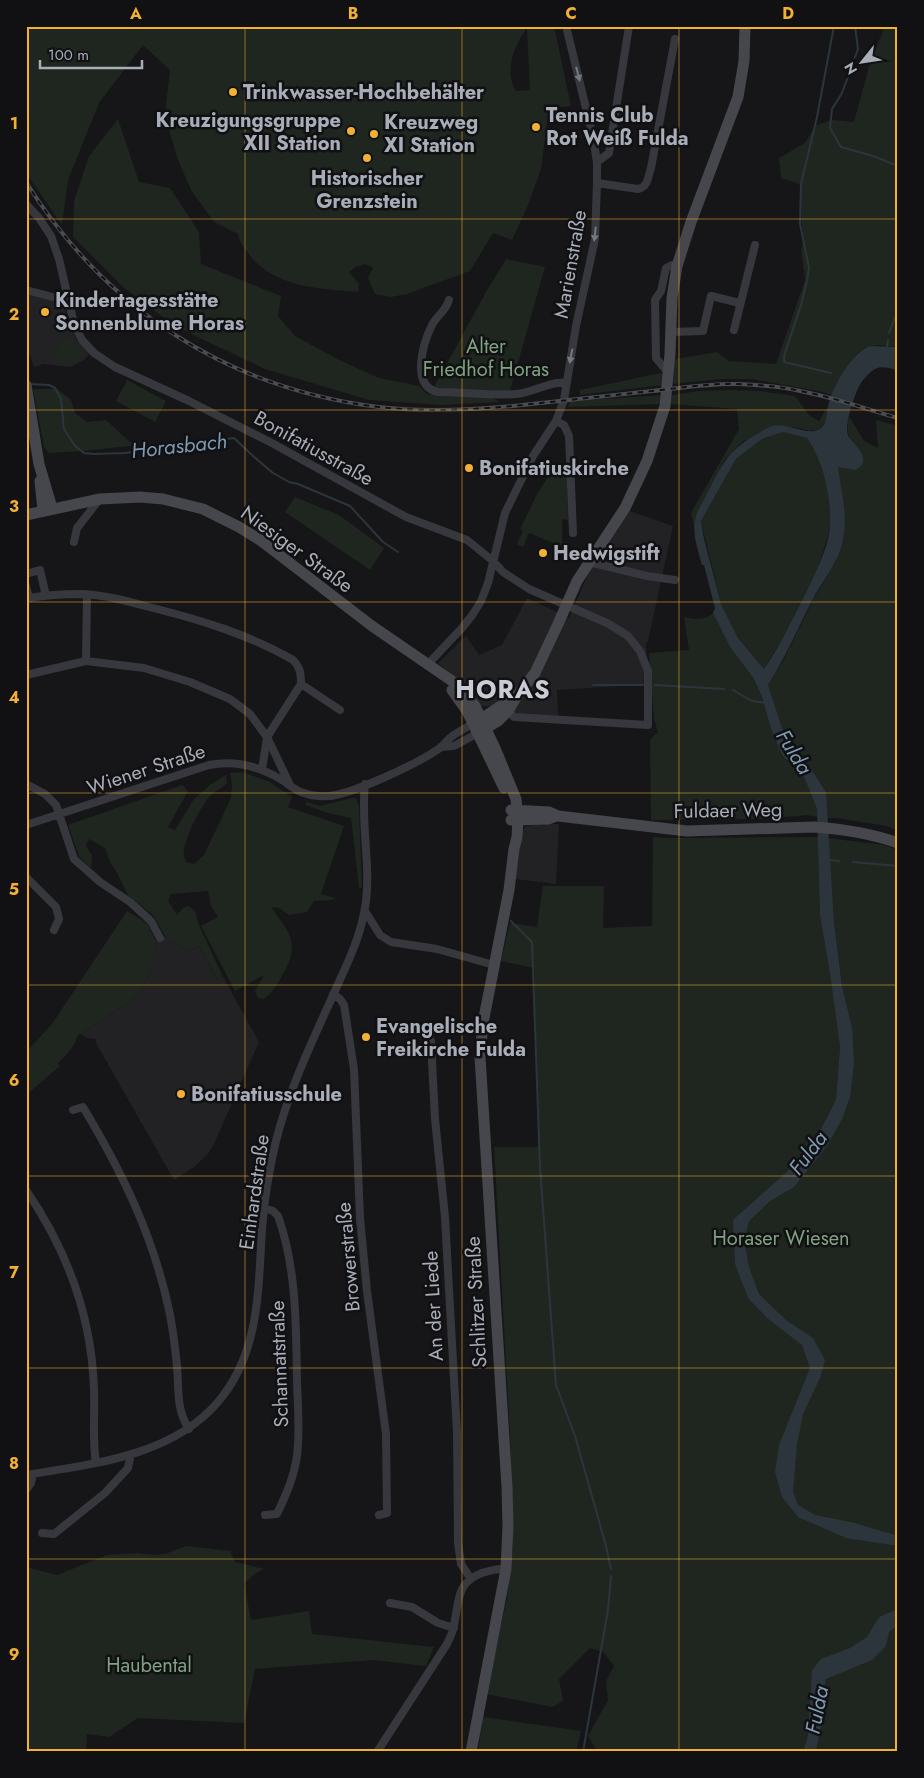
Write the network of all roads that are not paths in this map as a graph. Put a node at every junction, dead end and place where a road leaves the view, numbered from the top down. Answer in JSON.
{"nodes":[{"id":1,"x":566,"y":26,"type":"edge"},
{"id":2,"x":628,"y":26,"type":"edge"},
{"id":3,"x":745,"y":26,"type":"edge"},
{"id":4,"x":674,"y":39,"type":"dead end"},
{"id":5,"x":598,"y":162,"type":"junction"},
{"id":6,"x":598,"y":183,"type":"junction"},
{"id":7,"x":26,"y":204,"type":"edge"},
{"id":8,"x":755,"y":245,"type":"dead end"},
{"id":9,"x":676,"y":266,"type":"junction"},
{"id":10,"x":26,"y":290,"type":"edge"},
{"id":11,"x":68,"y":300,"type":"junction"},
{"id":12,"x":450,"y":300,"type":"dead end"},
{"id":13,"x":740,"y":303,"type":"junction"},
{"id":14,"x":734,"y":330,"type":"dead end"},
{"id":15,"x":671,"y":332,"type":"junction"},
{"id":16,"x":668,"y":379,"type":"junction"},
{"id":17,"x":566,"y":383,"type":"junction"},
{"id":18,"x":26,"y":386,"type":"edge"},
{"id":19,"x":556,"y":421,"type":"junction"},
{"id":20,"x":100,"y":499,"type":"junction"},
{"id":21,"x":48,"y":509,"type":"junction"},
{"id":22,"x":26,"y":515,"type":"edge"},
{"id":23,"x":573,"y":533,"type":"dead end"},
{"id":24,"x":74,"y":542,"type":"dead end"},
{"id":25,"x":493,"y":561,"type":"junction"},
{"id":26,"x":589,"y":562,"type":"junction"},
{"id":27,"x":26,"y":574,"type":"edge"},
{"id":28,"x":675,"y":580,"type":"dead end"},
{"id":29,"x":26,"y":586,"type":"edge"},
{"id":30,"x":87,"y":595,"type":"junction"},
{"id":31,"x":46,"y":596,"type":"junction"},
{"id":32,"x":566,"y":606,"type":"junction"},
{"id":33,"x":86,"y":661,"type":"junction"},
{"id":34,"x":428,"y":664,"type":"junction"},
{"id":35,"x":26,"y":674,"type":"edge"},
{"id":36,"x":301,"y":684,"type":"junction"},
{"id":37,"x":517,"y":696,"type":"junction"},
{"id":38,"x":340,"y":710,"type":"dead end"},
{"id":39,"x":508,"y":711,"type":"junction"},
{"id":40,"x":479,"y":726,"type":"junction"},
{"id":41,"x":267,"y":737,"type":"junction"},
{"id":42,"x":262,"y":770,"type":"junction"},
{"id":43,"x":26,"y":784,"type":"edge"},
{"id":44,"x":365,"y":784,"type":"junction"},
{"id":45,"x":291,"y":786,"type":"junction"},
{"id":46,"x":59,"y":815,"type":"junction"},
{"id":47,"x":514,"y":815,"type":"junction"},
{"id":48,"x":26,"y":825,"type":"edge"},
{"id":49,"x":898,"y":843,"type":"edge"},
{"id":50,"x":26,"y":877,"type":"edge"},
{"id":51,"x":365,"y":911,"type":"junction"},
{"id":52,"x":54,"y":930,"type":"dead end"},
{"id":53,"x":160,"y":938,"type":"dead end"},
{"id":54,"x":494,"y":964,"type":"junction"},
{"id":55,"x":333,"y":994,"type":"junction"},
{"id":56,"x":425,"y":1029,"type":"dead end"},
{"id":57,"x":74,"y":1110,"type":"dead end"},
{"id":58,"x":26,"y":1190,"type":"edge"},
{"id":59,"x":265,"y":1208,"type":"junction"},
{"id":60,"x":188,"y":1429,"type":"junction"},
{"id":61,"x":131,"y":1454,"type":"junction"},
{"id":62,"x":96,"y":1463,"type":"junction"},
{"id":63,"x":30,"y":1475,"type":"edge"},
{"id":64,"x":26,"y":1490,"type":"edge"},
{"id":65,"x":265,"y":1515,"type":"dead end"},
{"id":66,"x":379,"y":1515,"type":"dead end"},
{"id":67,"x":42,"y":1533,"type":"dead end"},
{"id":68,"x":506,"y":1569,"type":"junction"},
{"id":69,"x":471,"y":1578,"type":"junction"},
{"id":70,"x":390,"y":1603,"type":"dead end"},
{"id":71,"x":454,"y":1628,"type":"junction"},
{"id":72,"x":377,"y":1752,"type":"edge"},
{"id":73,"x":471,"y":1752,"type":"edge"}],
"edges":[{"from":1,"to":5,"type":"street","name":"Marienstraße","one_way":true},
{"from":2,"to":5,"type":"street"},
{"from":3,"to":9,"type":"main road"},
{"from":4,"to":6,"type":"street"},
{"from":5,"to":6,"type":"street","name":"Marienstraße"},
{"from":6,"to":17,"type":"street","name":"Marienstraße","one_way":true},
{"from":7,"to":11,"type":"street","name":"Bonifatiusstraße"},
{"from":8,"to":13,"type":"street"},
{"from":9,"to":15,"type":"main road"},
{"from":9,"to":16,"type":"street"},
{"from":10,"to":11,"type":"street"},
{"from":11,"to":25,"type":"street","name":"Bonifatiusstraße"},
{"from":12,"to":17,"type":"street"},
{"from":13,"to":14,"type":"street"},
{"from":13,"to":15,"type":"street"},
{"from":15,"to":16,"type":"main road"},
{"from":16,"to":26,"type":"main road"},
{"from":17,"to":19,"type":"street","name":"Marienstraße"},
{"from":18,"to":21,"type":"main road"},
{"from":19,"to":23,"type":"street"},
{"from":19,"to":25,"type":"street","name":"Marienstraße"},
{"from":20,"to":21,"type":"main road","name":"Niesiger Straße"},
{"from":20,"to":24,"type":"street"},
{"from":20,"to":34,"type":"main road","name":"Niesiger Straße"},
{"from":21,"to":22,"type":"main road","name":"Niesiger Straße"},
{"from":25,"to":32,"type":"street","name":"Bonifatiusstraße"},
{"from":25,"to":34,"type":"street","name":"Marienstraße"},
{"from":26,"to":28,"type":"street"},
{"from":26,"to":32,"type":"main road"},
{"from":27,"to":31,"type":"street"},
{"from":29,"to":31,"type":"street"},
{"from":30,"to":31,"type":"street"},
{"from":30,"to":33,"type":"street"},
{"from":30,"to":36,"type":"street"},
{"from":32,"to":37,"type":"main road"},
{"from":32,"to":39,"type":"street","name":"Bonifatiusstraße"},
{"from":33,"to":35,"type":"street"},
{"from":33,"to":41,"type":"street"},
{"from":34,"to":40,"type":"main road","name":"Niesiger Straße"},
{"from":36,"to":38,"type":"street"},
{"from":36,"to":41,"type":"street"},
{"from":37,"to":39,"type":"main road"},
{"from":37,"to":40,"type":"main road"},
{"from":39,"to":40,"type":"main road"},
{"from":40,"to":44,"type":"street","name":"Wiener Straße"},
{"from":40,"to":47,"type":"main road","name":"Schlitzer Straße"},
{"from":41,"to":42,"type":"street"},
{"from":41,"to":45,"type":"street"},
{"from":42,"to":45,"type":"street","name":"Wiener Straße"},
{"from":42,"to":46,"type":"street","name":"Wiener Straße"},
{"from":43,"to":46,"type":"street"},
{"from":44,"to":45,"type":"street","name":"Wiener Straße"},
{"from":44,"to":51,"type":"street","name":"Einhardstraße"},
{"from":46,"to":48,"type":"street","name":"Wiener Straße"},
{"from":46,"to":53,"type":"street"},
{"from":47,"to":49,"type":"main road","name":"Fuldaer Weg"},
{"from":47,"to":54,"type":"main road","name":"Schlitzer Straße"},
{"from":50,"to":52,"type":"street"},
{"from":51,"to":54,"type":"street"},
{"from":51,"to":55,"type":"street","name":"Einhardstraße"},
{"from":54,"to":68,"type":"main road","name":"Schlitzer Straße"},
{"from":55,"to":59,"type":"street","name":"Einhardstraße"},
{"from":55,"to":66,"type":"street","name":"Browerstraße"},
{"from":56,"to":69,"type":"street","name":"An der Liede"},
{"from":57,"to":60,"type":"street"},
{"from":58,"to":62,"type":"street"},
{"from":59,"to":60,"type":"street","name":"Einhardstraße"},
{"from":59,"to":65,"type":"street","name":"Schannatstraße"},
{"from":60,"to":61,"type":"street","name":"Einhardstraße"},
{"from":61,"to":62,"type":"street","name":"Einhardstraße"},
{"from":61,"to":67,"type":"street"},
{"from":62,"to":63,"type":"street","name":"Einhardstraße"},
{"from":63,"to":64,"type":"street"},
{"from":68,"to":69,"type":"street"},
{"from":68,"to":73,"type":"main road","name":"Schlitzer Straße"},
{"from":69,"to":71,"type":"street"},
{"from":70,"to":71,"type":"street"},
{"from":71,"to":72,"type":"street"}]}
